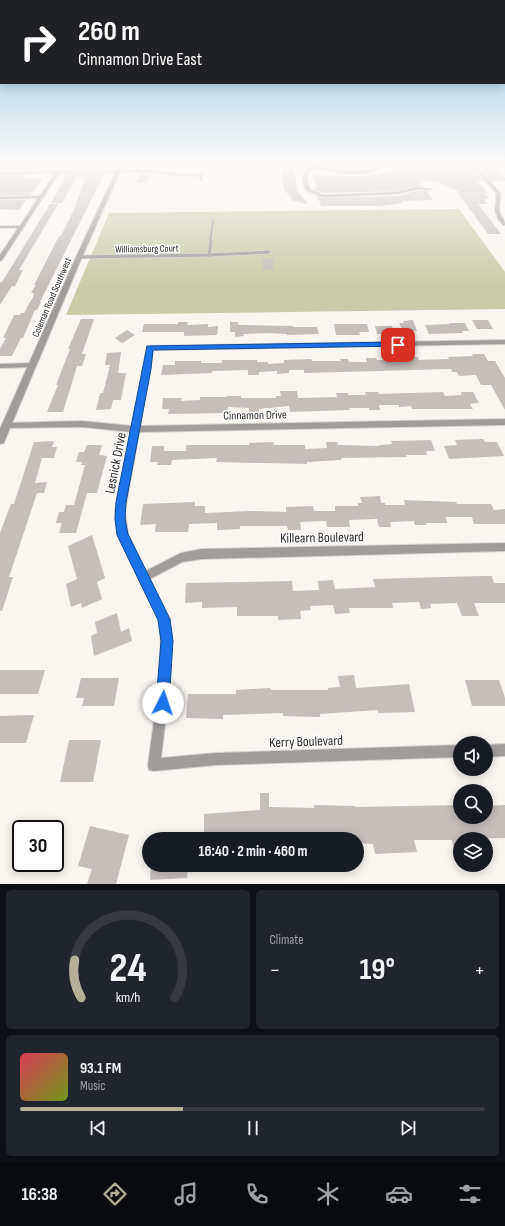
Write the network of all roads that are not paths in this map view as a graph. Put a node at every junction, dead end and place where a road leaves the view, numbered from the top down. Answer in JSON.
{"nodes":[{"id":1,"x":36,"y":204,"type":"edge"},
{"id":2,"x":103,"y":204,"type":"edge"},
{"id":3,"x":497,"y":204,"type":"edge"},
{"id":4,"x":213,"y":220,"type":"dead end"},
{"id":5,"x":505,"y":224,"type":"edge"},
{"id":6,"x":0,"y":227,"type":"edge"},
{"id":7,"x":22,"y":227,"type":"junction"},
{"id":8,"x":269,"y":252,"type":"dead end"},
{"id":9,"x":209,"y":255,"type":"junction"},
{"id":10,"x":79,"y":257,"type":"junction"},
{"id":11,"x":0,"y":259,"type":"edge"},
{"id":12,"x":505,"y":342,"type":"edge"},
{"id":13,"x":32,"y":365,"type":"junction"},
{"id":14,"x":0,"y":366,"type":"edge"},
{"id":15,"x":505,"y":422,"type":"edge"},
{"id":16,"x":6,"y":425,"type":"junction"},
{"id":17,"x":136,"y":429,"type":"junction"},
{"id":18,"x":0,"y":440,"type":"edge"},
{"id":19,"x":505,"y":547,"type":"edge"},
{"id":20,"x":144,"y":577,"type":"junction"},
{"id":21,"x":505,"y":750,"type":"edge"},
{"id":22,"x":493,"y":751,"type":"edge"},
{"id":23,"x":453,"y":752,"type":"edge"},
{"id":24,"x":154,"y":765,"type":"joint"}],
"edges":[{"from":1,"to":7,"type":"street"},
{"from":2,"to":10,"type":"street","name":"Coleman Road Southwest"},
{"from":3,"to":5,"type":"street"},
{"from":4,"to":9,"type":"lane"},
{"from":6,"to":7,"type":"street"},
{"from":7,"to":11,"type":"street"},
{"from":8,"to":9,"type":"lane","name":"Williamsburg Court"},
{"from":9,"to":10,"type":"lane","name":"Williamsburg Court"},
{"from":10,"to":13,"type":"street","name":"Coleman Road Southwest"},
{"from":12,"to":17,"type":"street","name":"Lesnick Drive"},
{"from":13,"to":14,"type":"street"},
{"from":13,"to":16,"type":"street","name":"Coleman Road Southwest"},
{"from":15,"to":17,"type":"street","name":"Cinnamon Drive"},
{"from":16,"to":17,"type":"street","name":"Cinnamon Drive"},
{"from":16,"to":18,"type":"street","name":"Coleman Road Southwest"},
{"from":17,"to":20,"type":"street","name":"Lesnick Drive"},
{"from":19,"to":20,"type":"street","name":"Killearn Boulevard"},
{"from":20,"to":24,"type":"street","name":"Lesnick Drive"},
{"from":21,"to":22,"type":"street"},
{"from":23,"to":24,"type":"street","name":"Kerry Boulevard"}]}
